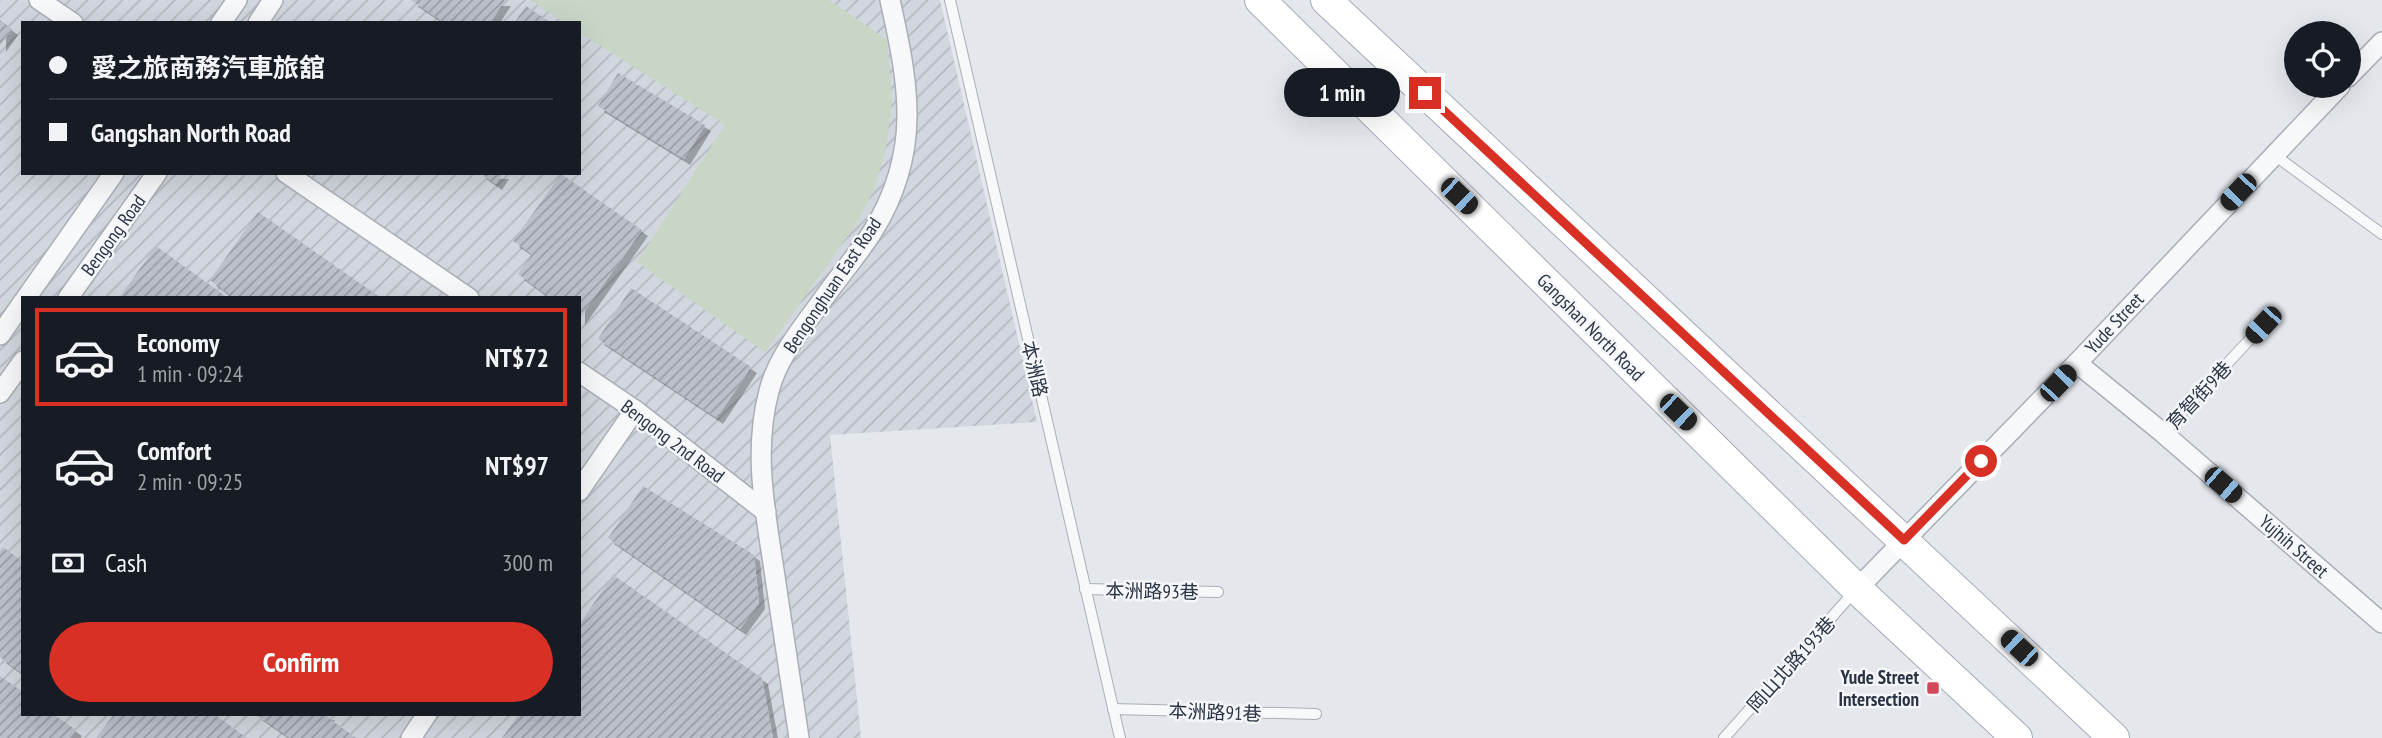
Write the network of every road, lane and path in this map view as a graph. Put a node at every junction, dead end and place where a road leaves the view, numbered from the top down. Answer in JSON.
{"nodes":[{"id":1,"x":39,"y":0,"type":"edge"},
{"id":2,"x":237,"y":0,"type":"edge"},
{"id":3,"x":273,"y":0,"type":"edge"},
{"id":4,"x":890,"y":0,"type":"edge"},
{"id":5,"x":950,"y":0,"type":"edge"},
{"id":6,"x":1260,"y":0,"type":"edge"},
{"id":7,"x":1326,"y":0,"type":"edge"},
{"id":8,"x":70,"y":21,"type":"edge"},
{"id":9,"x":222,"y":21,"type":"edge"},
{"id":10,"x":259,"y":21,"type":"edge"},
{"id":11,"x":2382,"y":42,"type":"edge"},
{"id":12,"x":2361,"y":64,"type":"edge"},
{"id":13,"x":2328,"y":98,"type":"edge"},
{"id":14,"x":2273,"y":154,"type":"junction"},
{"id":15,"x":113,"y":175,"type":"edge"},
{"id":16,"x":156,"y":175,"type":"edge"},
{"id":17,"x":289,"y":175,"type":"edge"},
{"id":18,"x":2382,"y":234,"type":"edge"},
{"id":19,"x":27,"y":296,"type":"edge"},
{"id":20,"x":69,"y":296,"type":"edge"},
{"id":21,"x":466,"y":296,"type":"edge"},
{"id":22,"x":21,"y":305,"type":"edge"},
{"id":23,"x":2263,"y":325,"type":"dead end"},
{"id":24,"x":0,"y":335,"type":"edge"},
{"id":25,"x":2077,"y":363,"type":"junction"},
{"id":26,"x":21,"y":364,"type":"edge"},
{"id":27,"x":581,"y":373,"type":"edge"},
{"id":28,"x":0,"y":393,"type":"edge"},
{"id":29,"x":635,"y":410,"type":"junction"},
{"id":30,"x":2163,"y":433,"type":"junction"},
{"id":31,"x":581,"y":488,"type":"edge"},
{"id":32,"x":766,"y":512,"type":"junction"},
{"id":33,"x":1904,"y":540,"type":"junction"},
{"id":34,"x":1086,"y":589,"type":"junction"},
{"id":35,"x":1857,"y":589,"type":"junction"},
{"id":36,"x":1218,"y":592,"type":"dead end"},
{"id":37,"x":2382,"y":623,"type":"edge"},
{"id":38,"x":1113,"y":709,"type":"junction"},
{"id":39,"x":1316,"y":714,"type":"dead end"},
{"id":40,"x":426,"y":716,"type":"edge"},
{"id":41,"x":411,"y":738,"type":"edge"},
{"id":42,"x":799,"y":738,"type":"edge"},
{"id":43,"x":1120,"y":738,"type":"edge"},
{"id":44,"x":1724,"y":738,"type":"edge"},
{"id":45,"x":2017,"y":738,"type":"edge"},
{"id":46,"x":2114,"y":738,"type":"edge"}],
"edges":[{"from":1,"to":8,"type":"street"},
{"from":2,"to":9,"type":"street"},
{"from":3,"to":10,"type":"street"},
{"from":4,"to":32,"type":"street","name":"Bengonghuan East Road"},
{"from":5,"to":34,"type":"lane","name":"本洲路"},
{"from":6,"to":35,"type":"main road","name":"Gangshan North Road"},
{"from":7,"to":33,"type":"main road"},
{"from":11,"to":12,"type":"street"},
{"from":13,"to":14,"type":"street","name":"Yude Street"},
{"from":14,"to":18,"type":"lane"},
{"from":14,"to":25,"type":"street","name":"Yude Street"},
{"from":15,"to":19,"type":"street","name":"Bengong Road"},
{"from":16,"to":20,"type":"street","name":"Bengong Road"},
{"from":17,"to":21,"type":"street"},
{"from":22,"to":24,"type":"street"},
{"from":23,"to":30,"type":"lane","name":"育智街9巷"},
{"from":25,"to":30,"type":"street","name":"Yujhih Street"},
{"from":25,"to":33,"type":"street","name":"Yude Street"},
{"from":26,"to":28,"type":"street"},
{"from":27,"to":29,"type":"street","name":"Bengong 2nd Road"},
{"from":29,"to":31,"type":"street"},
{"from":29,"to":32,"type":"street","name":"Bengong 2nd Road"},
{"from":30,"to":37,"type":"street","name":"Yujhih Street"},
{"from":32,"to":42,"type":"street","name":"Bengonghuan East Road"},
{"from":33,"to":35,"type":"street","name":"Yude Street"},
{"from":33,"to":46,"type":"main road"},
{"from":34,"to":36,"type":"lane","name":"本洲路93巷"},
{"from":34,"to":38,"type":"lane","name":"本洲路"},
{"from":35,"to":44,"type":"lane","name":"岡山北路193巷"},
{"from":35,"to":45,"type":"main road","name":"Gangshan North Road"},
{"from":38,"to":39,"type":"lane","name":"本洲路91巷"},
{"from":38,"to":43,"type":"lane","name":"本洲路"},
{"from":40,"to":41,"type":"street"}]}
